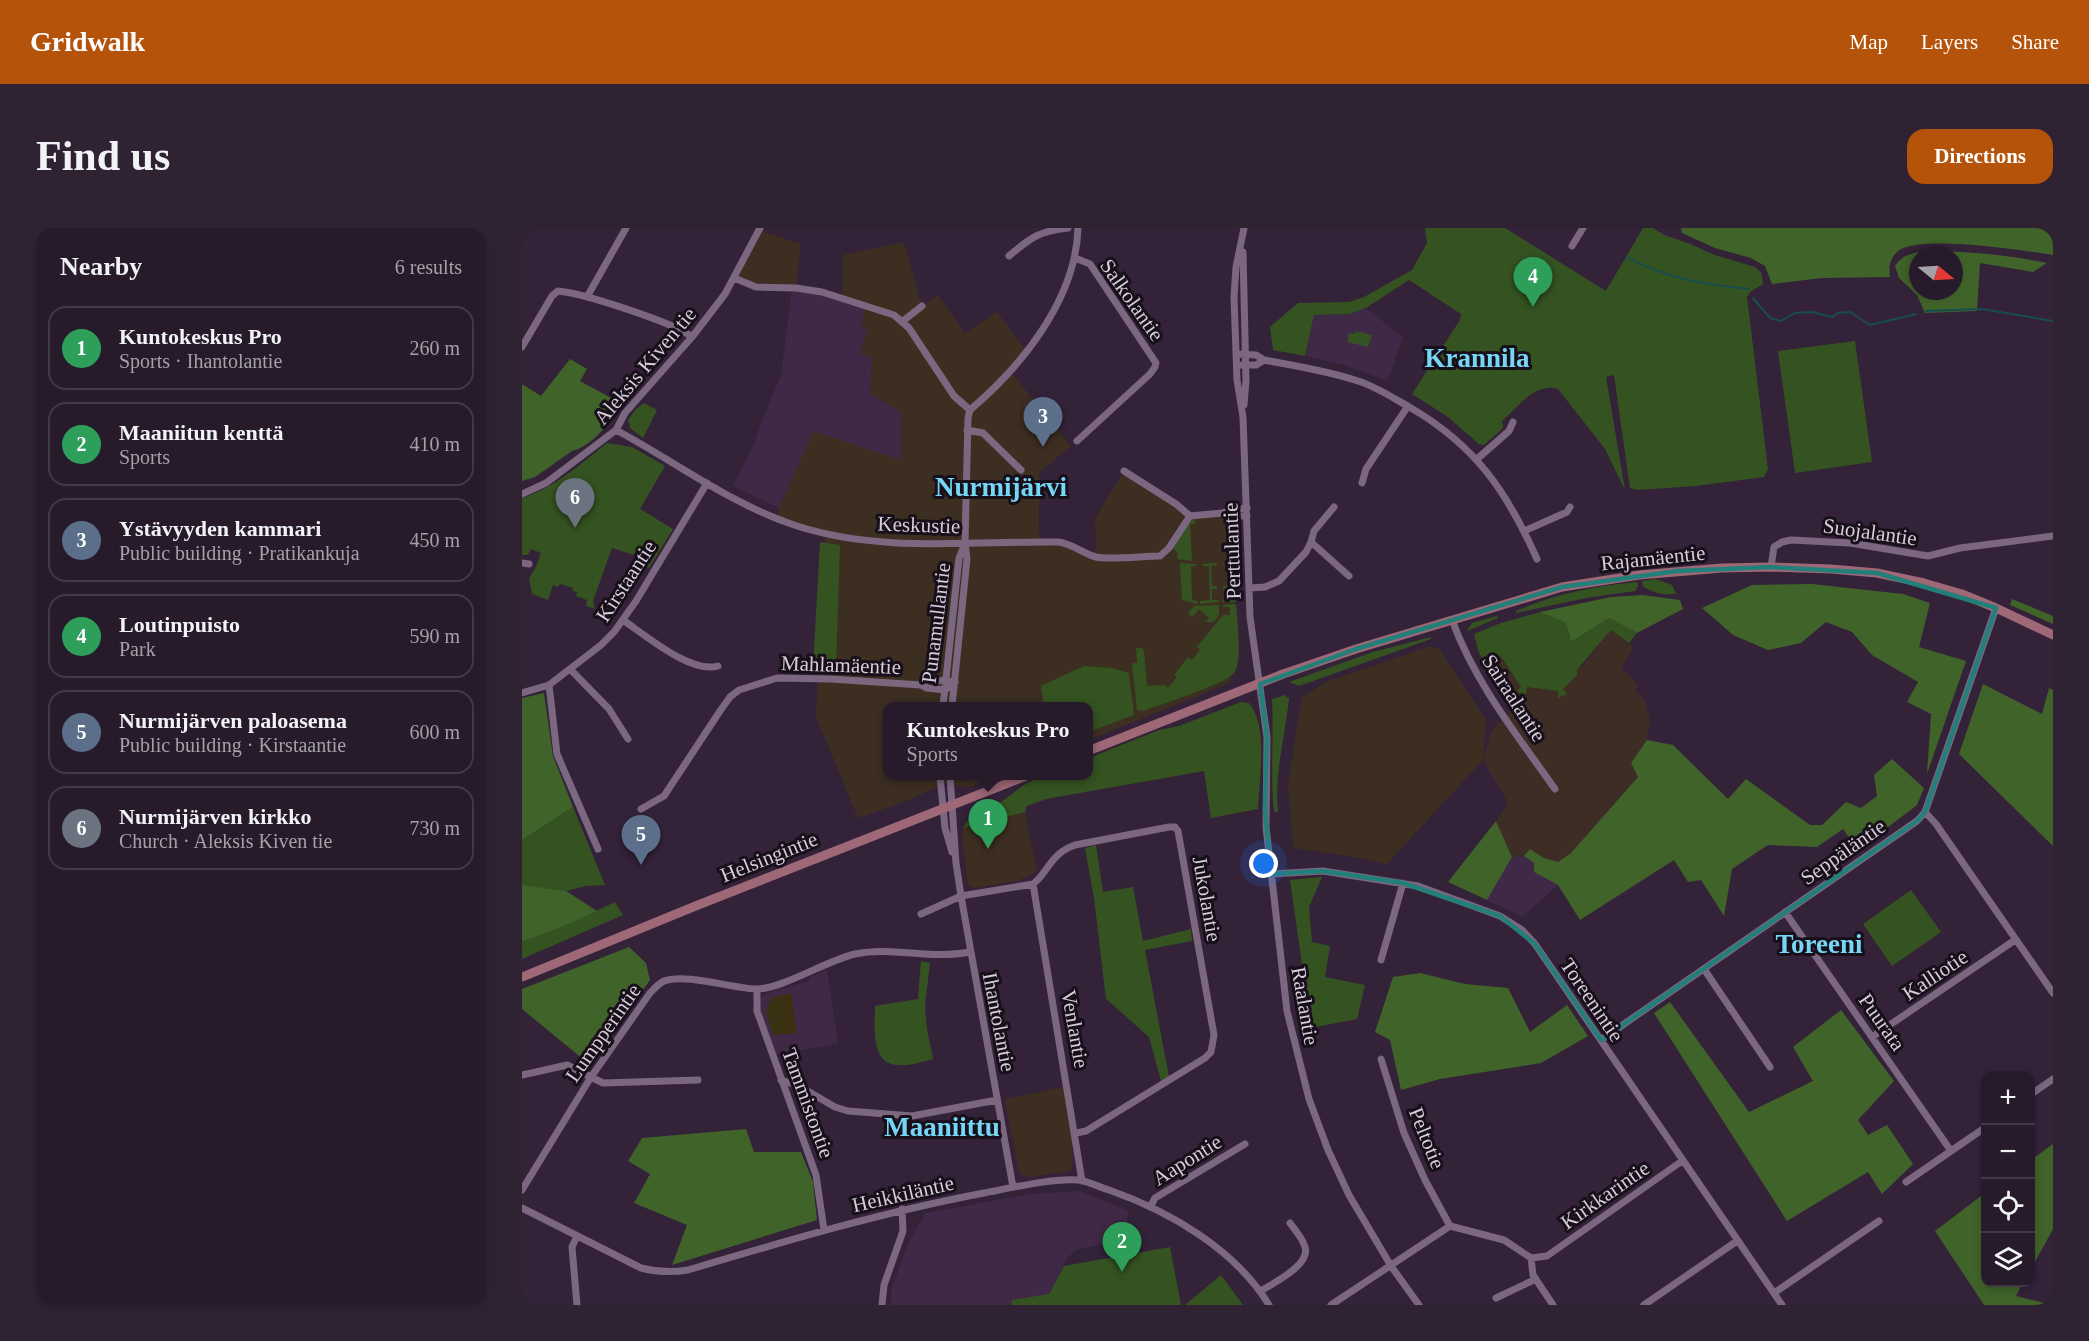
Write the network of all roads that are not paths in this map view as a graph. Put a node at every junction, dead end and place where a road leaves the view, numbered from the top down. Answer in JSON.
{"nodes":[{"id":1,"x":626,"y":228,"type":"edge"},
{"id":2,"x":760,"y":228,"type":"edge"},
{"id":3,"x":1068,"y":228,"type":"edge"},
{"id":4,"x":1078,"y":228,"type":"edge"},
{"id":5,"x":1244,"y":228,"type":"edge"},
{"id":6,"x":1583,"y":228,"type":"edge"},
{"id":7,"x":1243,"y":242,"type":"junction"},
{"id":8,"x":1572,"y":246,"type":"dead end"},
{"id":9,"x":1009,"y":256,"type":"dead end"},
{"id":10,"x":1075,"y":258,"type":"junction"},
{"id":11,"x":734,"y":278,"type":"junction"},
{"id":12,"x":587,"y":297,"type":"junction"},
{"id":13,"x":922,"y":306,"type":"dead end"},
{"id":14,"x":903,"y":321,"type":"junction"},
{"id":15,"x":692,"y":337,"type":"junction"},
{"id":16,"x":522,"y":346,"type":"edge"},
{"id":17,"x":1236,"y":354,"type":"junction"},
{"id":18,"x":1245,"y":355,"type":"junction"},
{"id":19,"x":1264,"y":360,"type":"junction"},
{"id":20,"x":1237,"y":365,"type":"junction"},
{"id":21,"x":1245,"y":365,"type":"junction"},
{"id":22,"x":1408,"y":406,"type":"junction"},
{"id":23,"x":970,"y":410,"type":"junction"},
{"id":24,"x":1243,"y":417,"type":"junction"},
{"id":25,"x":1513,"y":422,"type":"dead end"},
{"id":26,"x":616,"y":430,"type":"junction"},
{"id":27,"x":967,"y":430,"type":"junction"},
{"id":28,"x":1077,"y":441,"type":"dead end"},
{"id":29,"x":1478,"y":459,"type":"junction"},
{"id":30,"x":1021,"y":471,"type":"dead end"},
{"id":31,"x":1124,"y":471,"type":"dead end"},
{"id":32,"x":707,"y":483,"type":"junction"},
{"id":33,"x":1362,"y":483,"type":"dead end"},
{"id":34,"x":522,"y":494,"type":"edge"},
{"id":35,"x":1334,"y":507,"type":"dead end"},
{"id":36,"x":1570,"y":507,"type":"dead end"},
{"id":37,"x":1247,"y":512,"type":"junction"},
{"id":38,"x":1190,"y":516,"type":"junction"},
{"id":39,"x":1524,"y":531,"type":"junction"},
{"id":40,"x":2053,"y":536,"type":"edge"},
{"id":41,"x":1311,"y":542,"type":"junction"},
{"id":42,"x":964,"y":543,"type":"junction"},
{"id":43,"x":1537,"y":559,"type":"dead end"},
{"id":44,"x":1771,"y":567,"type":"junction"},
{"id":45,"x":1349,"y":576,"type":"dead end"},
{"id":46,"x":1250,"y":588,"type":"junction"},
{"id":47,"x":1996,"y":608,"type":"junction"},
{"id":48,"x":623,"y":620,"type":"junction"},
{"id":49,"x":1452,"y":620,"type":"junction"},
{"id":50,"x":2053,"y":636,"type":"edge"},
{"id":51,"x":718,"y":666,"type":"dead end"},
{"id":52,"x":571,"y":670,"type":"junction"},
{"id":53,"x":946,"y":681,"type":"junction"},
{"id":54,"x":955,"y":682,"type":"junction"},
{"id":55,"x":549,"y":684,"type":"junction"},
{"id":56,"x":1260,"y":684,"type":"junction"},
{"id":57,"x":921,"y":685,"type":"junction"},
{"id":58,"x":945,"y":690,"type":"junction"},
{"id":59,"x":522,"y":693,"type":"edge"},
{"id":60,"x":944,"y":702,"type":"edge"},
{"id":61,"x":952,"y":702,"type":"edge"},
{"id":62,"x":628,"y":739,"type":"dead end"},
{"id":63,"x":1093,"y":749,"type":"edge"},
{"id":64,"x":941,"y":780,"type":"edge"},
{"id":65,"x":950,"y":780,"type":"edge"},
{"id":66,"x":1016,"y":780,"type":"edge"},
{"id":67,"x":1556,"y":789,"type":"dead end"},
{"id":68,"x":948,"y":807,"type":"junction"},
{"id":69,"x":641,"y":809,"type":"dead end"},
{"id":70,"x":1925,"y":812,"type":"junction"},
{"id":71,"x":598,"y":849,"type":"dead end"},
{"id":72,"x":1271,"y":874,"type":"junction"},
{"id":73,"x":1403,"y":883,"type":"junction"},
{"id":74,"x":1033,"y":884,"type":"junction"},
{"id":75,"x":961,"y":896,"type":"junction"},
{"id":76,"x":1785,"y":912,"type":"junction"},
{"id":77,"x":921,"y":914,"type":"dead end"},
{"id":78,"x":2015,"y":940,"type":"junction"},
{"id":79,"x":969,"y":952,"type":"junction"},
{"id":80,"x":1381,"y":960,"type":"dead end"},
{"id":81,"x":1704,"y":969,"type":"junction"},
{"id":82,"x":524,"y":977,"type":"edge"},
{"id":83,"x":757,"y":989,"type":"junction"},
{"id":84,"x":2053,"y":993,"type":"edge"},
{"id":85,"x":1872,"y":1038,"type":"junction"},
{"id":86,"x":1601,"y":1040,"type":"junction"},
{"id":87,"x":1381,"y":1059,"type":"dead end"},
{"id":88,"x":1770,"y":1067,"type":"dead end"},
{"id":89,"x":522,"y":1075,"type":"edge"},
{"id":90,"x":591,"y":1077,"type":"junction"},
{"id":91,"x":2053,"y":1079,"type":"edge"},
{"id":92,"x":698,"y":1080,"type":"dead end"},
{"id":93,"x":781,"y":1080,"type":"junction"},
{"id":94,"x":2035,"y":1092,"type":"edge"},
{"id":95,"x":997,"y":1100,"type":"junction"},
{"id":96,"x":1981,"y":1130,"type":"edge"},
{"id":97,"x":1076,"y":1133,"type":"junction"},
{"id":98,"x":1245,"y":1144,"type":"dead end"},
{"id":99,"x":1951,"y":1151,"type":"junction"},
{"id":100,"x":1682,"y":1161,"type":"junction"},
{"id":101,"x":1082,"y":1181,"type":"junction"},
{"id":102,"x":1906,"y":1182,"type":"dead end"},
{"id":103,"x":1013,"y":1187,"type":"junction"},
{"id":104,"x":522,"y":1190,"type":"edge"},
{"id":105,"x":1150,"y":1207,"type":"junction"},
{"id":106,"x":522,"y":1208,"type":"edge"},
{"id":107,"x":902,"y":1209,"type":"junction"},
{"id":108,"x":1879,"y":1221,"type":"dead end"},
{"id":109,"x":1290,"y":1223,"type":"dead end"},
{"id":110,"x":1450,"y":1226,"type":"junction"},
{"id":111,"x":824,"y":1230,"type":"junction"},
{"id":112,"x":577,"y":1236,"type":"junction"},
{"id":113,"x":1737,"y":1240,"type":"junction"},
{"id":114,"x":1531,"y":1258,"type":"junction"},
{"id":115,"x":1391,"y":1266,"type":"junction"},
{"id":116,"x":1536,"y":1279,"type":"junction"},
{"id":117,"x":1261,"y":1291,"type":"junction"},
{"id":118,"x":1774,"y":1293,"type":"junction"},
{"id":119,"x":1496,"y":1298,"type":"dead end"},
{"id":120,"x":577,"y":1305,"type":"edge"},
{"id":121,"x":882,"y":1305,"type":"edge"},
{"id":122,"x":1269,"y":1305,"type":"edge"},
{"id":123,"x":1331,"y":1305,"type":"edge"},
{"id":124,"x":1419,"y":1305,"type":"edge"},
{"id":125,"x":1553,"y":1305,"type":"edge"},
{"id":126,"x":1644,"y":1305,"type":"edge"},
{"id":127,"x":1782,"y":1305,"type":"edge"}],
"edges":[{"from":1,"to":12,"type":"street"},
{"from":2,"to":11,"type":"street","name":"Aleksis Kiven tie"},
{"from":3,"to":9,"type":"street"},
{"from":4,"to":10,"type":"street"},
{"from":5,"to":7,"type":"street","name":"Perttulantie"},
{"from":6,"to":8,"type":"street"},
{"from":7,"to":17,"type":"street","name":"Perttulantie"},
{"from":7,"to":18,"type":"street","name":"Perttulantie"},
{"from":10,"to":23,"type":"street"},
{"from":10,"to":28,"type":"street","name":"Salkolantie"},
{"from":11,"to":14,"type":"street"},
{"from":11,"to":15,"type":"street","name":"Aleksis Kiven tie"},
{"from":12,"to":15,"type":"street"},
{"from":12,"to":16,"type":"street"},
{"from":13,"to":14,"type":"street"},
{"from":14,"to":23,"type":"street"},
{"from":15,"to":26,"type":"street","name":"Aleksis Kiven tie"},
{"from":17,"to":18,"type":"street"},
{"from":17,"to":20,"type":"street","name":"Perttulantie"},
{"from":18,"to":19,"type":"street"},
{"from":18,"to":21,"type":"street","name":"Perttulantie"},
{"from":19,"to":21,"type":"street"},
{"from":19,"to":22,"type":"street"},
{"from":20,"to":21,"type":"street"},
{"from":20,"to":24,"type":"street","name":"Perttulantie"},
{"from":21,"to":24,"type":"street","name":"Perttulantie"},
{"from":22,"to":29,"type":"street"},
{"from":22,"to":33,"type":"street"},
{"from":23,"to":27,"type":"street","name":"Punamullantie"},
{"from":24,"to":37,"type":"street","name":"Perttulantie"},
{"from":25,"to":29,"type":"street"},
{"from":26,"to":32,"type":"street","name":"Keskustie"},
{"from":26,"to":34,"type":"street","name":"Aleksis Kiven tie"},
{"from":27,"to":30,"type":"street"},
{"from":27,"to":42,"type":"street","name":"Punamullantie"},
{"from":29,"to":39,"type":"street"},
{"from":31,"to":38,"type":"street"},
{"from":32,"to":42,"type":"street","name":"Keskustie"},
{"from":32,"to":48,"type":"street","name":"Kirstaantie"},
{"from":35,"to":41,"type":"street"},
{"from":36,"to":39,"type":"street"},
{"from":37,"to":38,"type":"street"},
{"from":37,"to":46,"type":"street","name":"Perttulantie"},
{"from":38,"to":42,"type":"street","name":"Keskustie"},
{"from":39,"to":43,"type":"street"},
{"from":40,"to":44,"type":"street","name":"Suojalantie"},
{"from":41,"to":45,"type":"street"},
{"from":41,"to":46,"type":"street"},
{"from":42,"to":53,"type":"street","name":"Punamullantie"},
{"from":42,"to":54,"type":"street","name":"Punamullantie"},
{"from":44,"to":47,"type":"main road","name":"Rajamäentie"},
{"from":44,"to":49,"type":"main road","name":"Rajamäentie"},
{"from":46,"to":56,"type":"street","name":"Perttulantie"},
{"from":47,"to":50,"type":"main road","name":"Rajamäentie"},
{"from":47,"to":70,"type":"street"},
{"from":48,"to":51,"type":"street"},
{"from":48,"to":52,"type":"street","name":"Kirstaantie"},
{"from":49,"to":56,"type":"main road","name":"Rajamäentie"},
{"from":49,"to":67,"type":"street","name":"Sairaalantie"},
{"from":52,"to":55,"type":"street","name":"Kirstaantie"},
{"from":52,"to":62,"type":"street"},
{"from":53,"to":54,"type":"street","name":"Mahlamäentie"},
{"from":53,"to":57,"type":"street","name":"Mahlamäentie"},
{"from":53,"to":58,"type":"street","name":"Punamullantie"},
{"from":54,"to":58,"type":"street"},
{"from":54,"to":61,"type":"street","name":"Punamullantie"},
{"from":55,"to":59,"type":"street","name":"Kirstaantie"},
{"from":55,"to":71,"type":"street"},
{"from":56,"to":63,"type":"main road"},
{"from":56,"to":72,"type":"street","name":"Raalantie"},
{"from":57,"to":58,"type":"street","name":"Mahlamäentie"},
{"from":57,"to":69,"type":"street","name":"Mahlamäentie"},
{"from":58,"to":60,"type":"street","name":"Punamullantie"},
{"from":64,"to":68,"type":"street"},
{"from":65,"to":68,"type":"street"},
{"from":66,"to":68,"type":"main road","name":"Helsingintie"},
{"from":68,"to":75,"type":"street","name":"Ihantolantie"},
{"from":68,"to":82,"type":"main road","name":"Helsingintie"},
{"from":70,"to":76,"type":"street","name":"Seppäläntie"},
{"from":70,"to":78,"type":"street"},
{"from":72,"to":73,"type":"street","name":"Toreenintie"},
{"from":72,"to":115,"type":"street","name":"Raalantie"},
{"from":73,"to":80,"type":"street"},
{"from":73,"to":86,"type":"street","name":"Toreenintie"},
{"from":74,"to":75,"type":"street"},
{"from":74,"to":97,"type":"street","name":"Venlantie"},
{"from":74,"to":97,"type":"street","name":"Jukolantie"},
{"from":75,"to":77,"type":"street"},
{"from":75,"to":79,"type":"street","name":"Ihantolantie"},
{"from":76,"to":81,"type":"street","name":"Seppäläntie"},
{"from":76,"to":85,"type":"street","name":"Puurata"},
{"from":78,"to":84,"type":"street"},
{"from":78,"to":85,"type":"street","name":"Kalliotie"},
{"from":79,"to":83,"type":"street","name":"Lumpperintie"},
{"from":79,"to":95,"type":"street","name":"Ihantolantie"},
{"from":81,"to":86,"type":"street","name":"Seppäläntie"},
{"from":81,"to":88,"type":"street"},
{"from":83,"to":90,"type":"street","name":"Lumpperintie"},
{"from":83,"to":93,"type":"street","name":"Tammistontie"},
{"from":85,"to":99,"type":"street","name":"Puurata"},
{"from":86,"to":100,"type":"street","name":"Toreenintie"},
{"from":87,"to":110,"type":"street","name":"Peltotie"},
{"from":89,"to":90,"type":"street"},
{"from":90,"to":92,"type":"street"},
{"from":90,"to":104,"type":"street","name":"Lumpperintie"},
{"from":91,"to":94,"type":"street"},
{"from":93,"to":95,"type":"street"},
{"from":93,"to":111,"type":"street","name":"Tammistontie"},
{"from":95,"to":103,"type":"street","name":"Ihantolantie"},
{"from":96,"to":99,"type":"street"},
{"from":97,"to":101,"type":"street","name":"Venlantie"},
{"from":98,"to":105,"type":"street","name":"Aapontie"},
{"from":99,"to":102,"type":"street"},
{"from":100,"to":113,"type":"street","name":"Toreenintie"},
{"from":100,"to":114,"type":"street","name":"Kirkkarintie"},
{"from":101,"to":103,"type":"street","name":"Heikkiläntie"},
{"from":101,"to":105,"type":"street","name":"Heikkiläntie"},
{"from":103,"to":107,"type":"street","name":"Heikkiläntie"},
{"from":105,"to":117,"type":"street","name":"Heikkiläntie"},
{"from":106,"to":112,"type":"street","name":"Heikkiläntie"},
{"from":107,"to":111,"type":"street","name":"Heikkiläntie"},
{"from":107,"to":121,"type":"street"},
{"from":108,"to":118,"type":"street"},
{"from":109,"to":117,"type":"street"},
{"from":110,"to":114,"type":"street"},
{"from":110,"to":115,"type":"street"},
{"from":111,"to":112,"type":"street","name":"Heikkiläntie"},
{"from":112,"to":120,"type":"street"},
{"from":113,"to":118,"type":"street","name":"Toreenintie"},
{"from":113,"to":126,"type":"street"},
{"from":114,"to":116,"type":"street"},
{"from":115,"to":123,"type":"street"},
{"from":115,"to":124,"type":"street","name":"Raalantie"},
{"from":116,"to":119,"type":"street"},
{"from":116,"to":125,"type":"street"},
{"from":117,"to":122,"type":"street","name":"Heikkiläntie"},
{"from":118,"to":127,"type":"street","name":"Toreenintie"}]}
